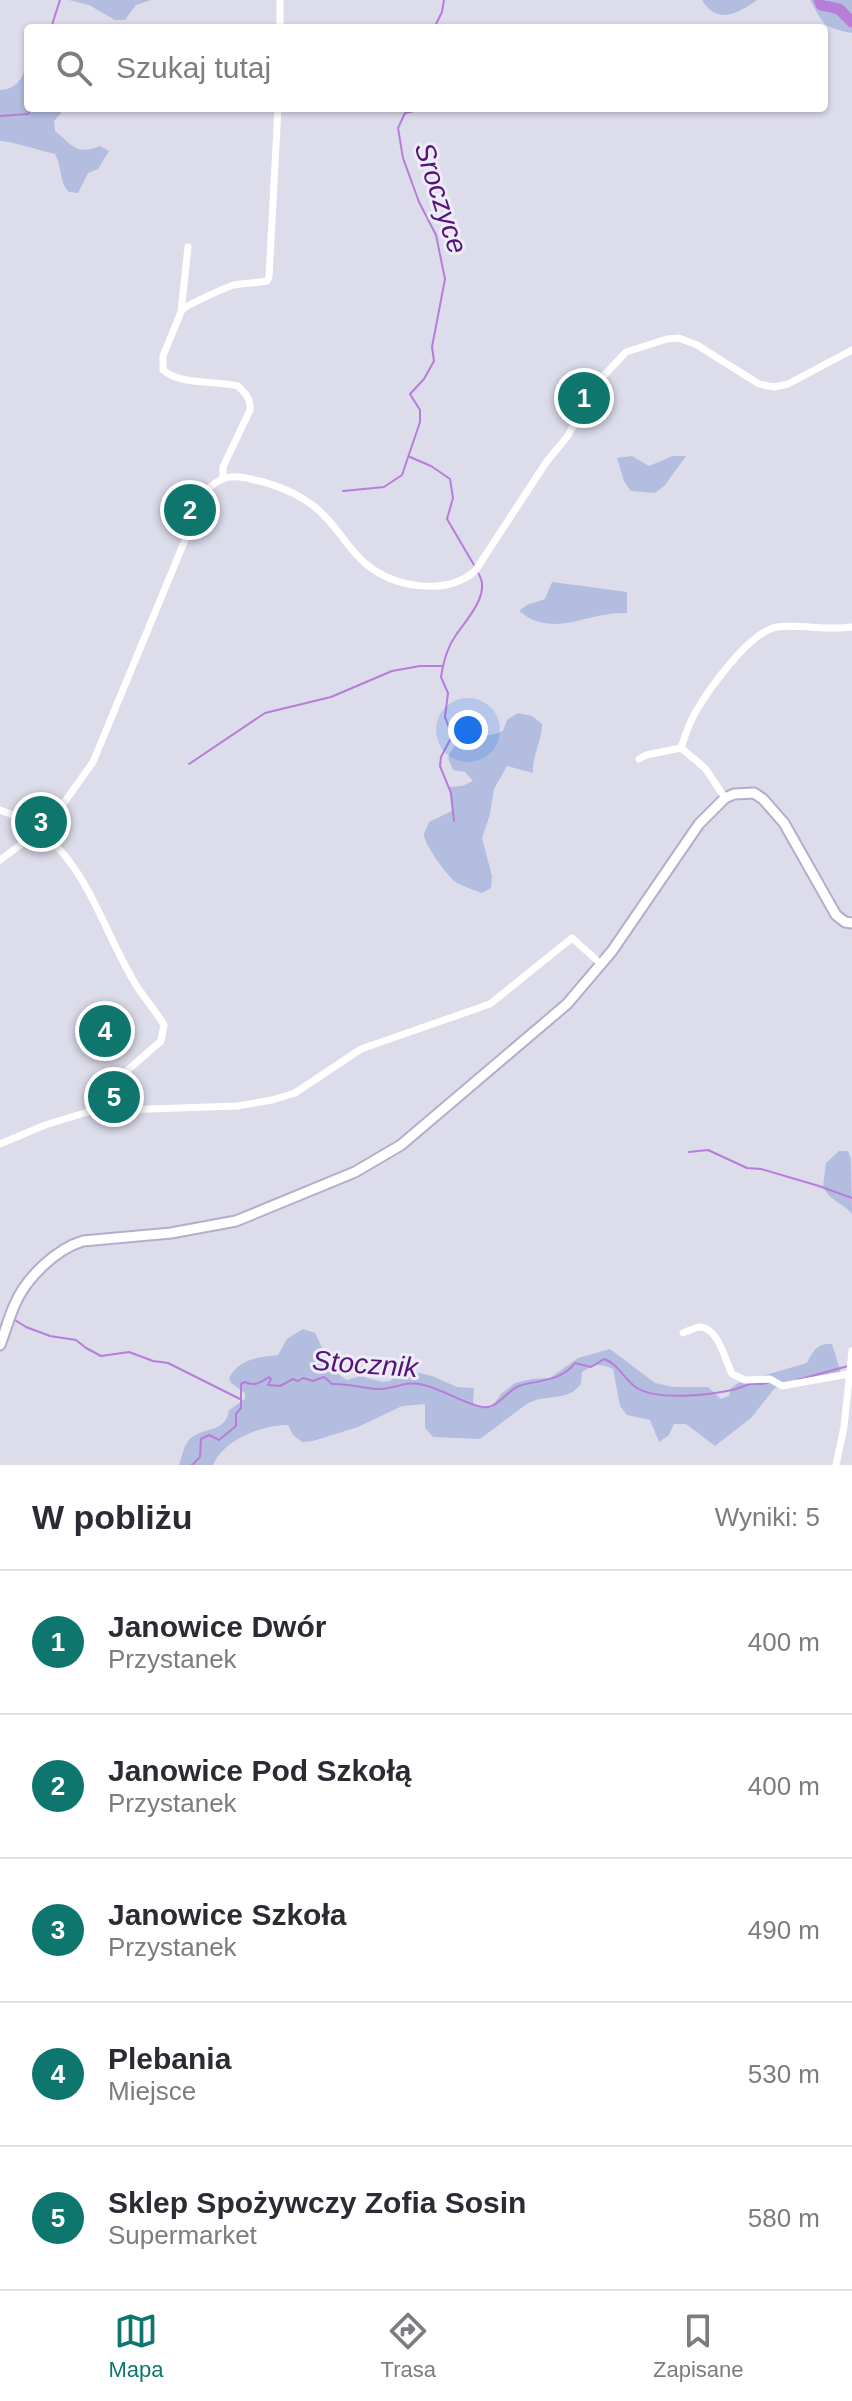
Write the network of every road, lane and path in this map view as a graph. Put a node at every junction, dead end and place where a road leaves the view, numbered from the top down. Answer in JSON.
{"nodes":[{"id":1,"x":280,"y":0,"type":"edge"},
{"id":2,"x":280,"y":24,"type":"edge"},
{"id":3,"x":278,"y":112,"type":"edge"},
{"id":4,"x":188,"y":247,"type":"dead end"},
{"id":5,"x":181,"y":312,"type":"junction"},
{"id":6,"x":852,"y":350,"type":"edge"},
{"id":7,"x":223,"y":477,"type":"junction"},
{"id":8,"x":852,"y":627,"type":"edge"},
{"id":9,"x":681,"y":748,"type":"junction"},
{"id":10,"x":639,"y":759,"type":"dead end"},
{"id":11,"x":725,"y":798,"type":"junction"},
{"id":12,"x":0,"y":810,"type":"edge"},
{"id":13,"x":39,"y":831,"type":"junction"},
{"id":14,"x":0,"y":860,"type":"edge"},
{"id":15,"x":852,"y":923,"type":"edge"},
{"id":16,"x":601,"y":964,"type":"junction"},
{"id":17,"x":91,"y":1111,"type":"junction"},
{"id":18,"x":0,"y":1144,"type":"edge"},
{"id":19,"x":683,"y":1333,"type":"dead end"},
{"id":20,"x":0,"y":1345,"type":"edge"},
{"id":21,"x":852,"y":1351,"type":"edge"},
{"id":22,"x":848,"y":1374,"type":"junction"},
{"id":23,"x":836,"y":1465,"type":"edge"}],
"edges":[{"from":1,"to":2,"type":"street"},
{"from":3,"to":5,"type":"street"},
{"from":4,"to":5,"type":"street"},
{"from":5,"to":7,"type":"street"},
{"from":6,"to":7,"type":"street"},
{"from":7,"to":13,"type":"street"},
{"from":8,"to":9,"type":"street"},
{"from":9,"to":10,"type":"street"},
{"from":9,"to":11,"type":"street"},
{"from":11,"to":15,"type":"street"},
{"from":11,"to":16,"type":"street"},
{"from":12,"to":13,"type":"street"},
{"from":13,"to":14,"type":"street"},
{"from":13,"to":17,"type":"street"},
{"from":16,"to":17,"type":"street"},
{"from":16,"to":20,"type":"street"},
{"from":17,"to":18,"type":"street"},
{"from":19,"to":22,"type":"street"},
{"from":21,"to":22,"type":"street"},
{"from":22,"to":23,"type":"street"}]}
